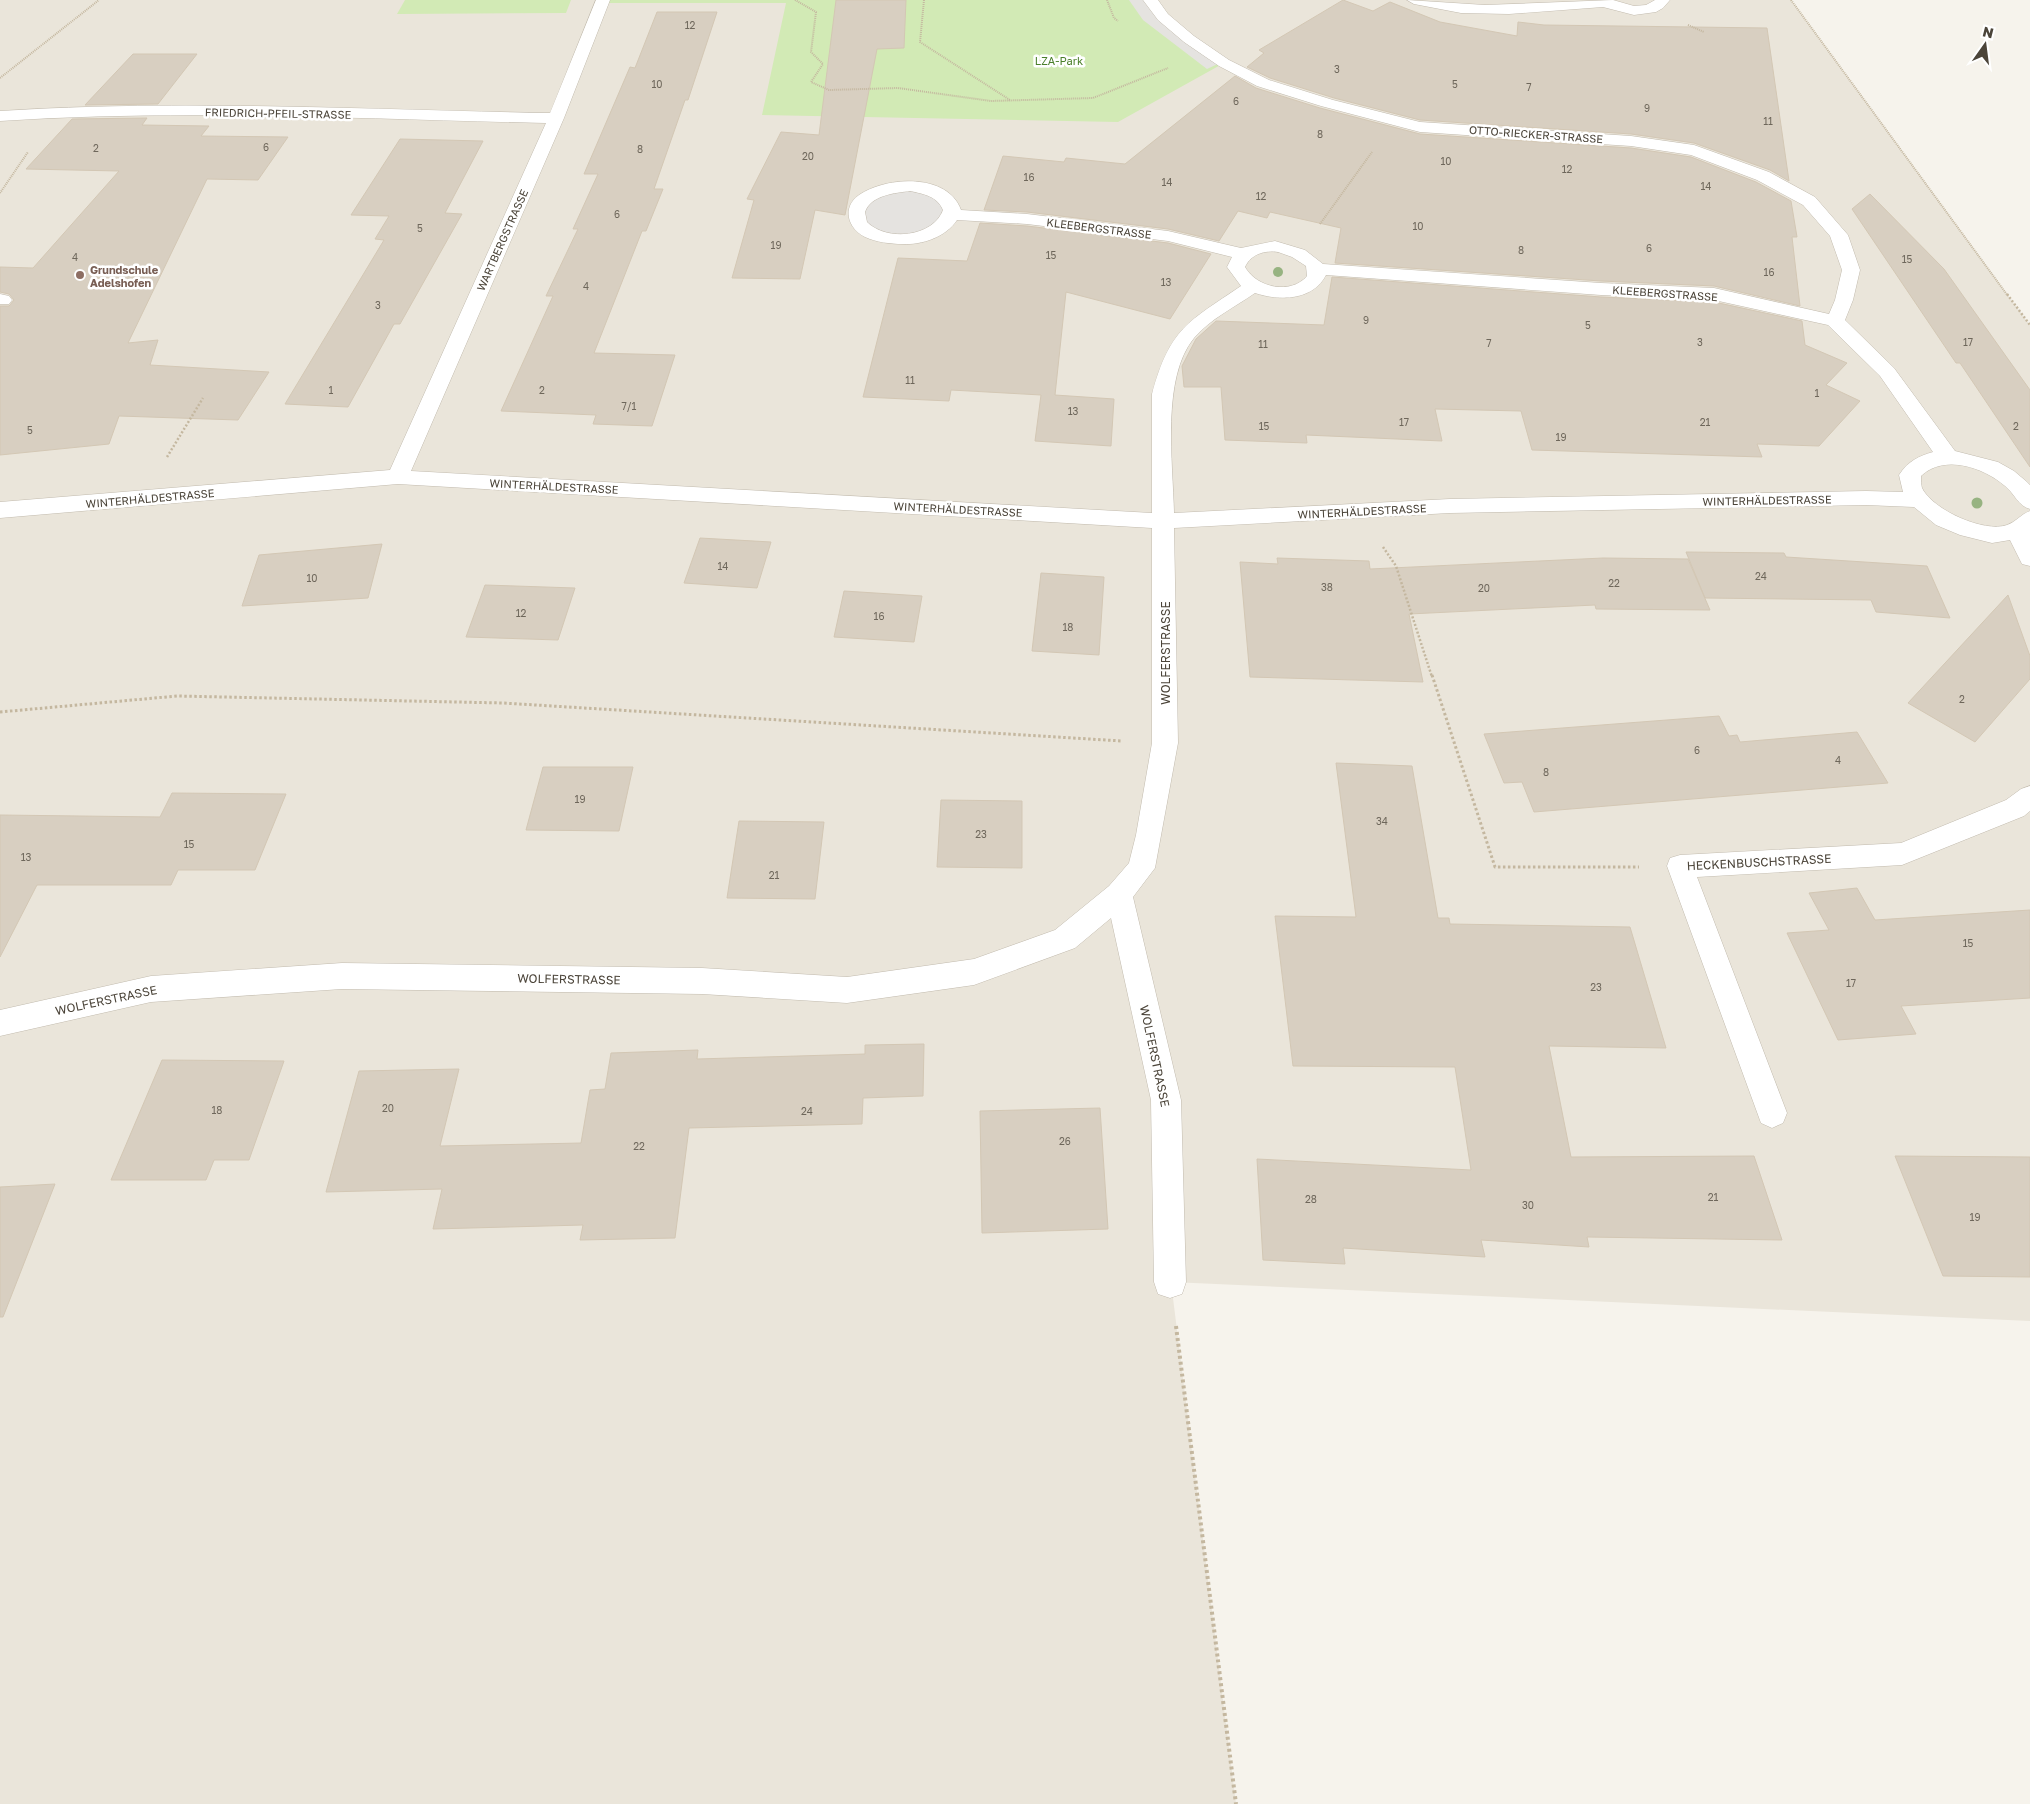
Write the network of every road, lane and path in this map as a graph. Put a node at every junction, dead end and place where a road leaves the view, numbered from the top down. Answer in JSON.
{"nodes":[{"id":1,"x":98,"y":0,"type":"edge"},
{"id":2,"x":604,"y":0,"type":"edge"},
{"id":3,"x":795,"y":0,"type":"edge"},
{"id":4,"x":924,"y":0,"type":"edge"},
{"id":5,"x":1150,"y":0,"type":"edge"},
{"id":6,"x":1414,"y":0,"type":"edge"},
{"id":7,"x":1663,"y":0,"type":"edge"},
{"id":8,"x":1791,"y":0,"type":"edge"},
{"id":9,"x":1604,"y":1,"type":"edge"},
{"id":10,"x":1208,"y":52,"type":"junction"},
{"id":11,"x":0,"y":78,"type":"edge"},
{"id":12,"x":1010,"y":100,"type":"junction"},
{"id":13,"x":0,"y":116,"type":"edge"},
{"id":14,"x":556,"y":118,"type":"junction"},
{"id":15,"x":1394,"y":121,"type":"junction"},
{"id":16,"x":952,"y":215,"type":"junction"},
{"id":17,"x":1299,"y":252,"type":"junction"},
{"id":18,"x":1243,"y":254,"type":"junction"},
{"id":19,"x":1316,"y":269,"type":"junction"},
{"id":20,"x":1253,"y":286,"type":"junction"},
{"id":21,"x":1834,"y":321,"type":"junction"},
{"id":22,"x":2030,"y":325,"type":"edge"},
{"id":23,"x":203,"y":398,"type":"dead end"},
{"id":24,"x":1948,"y":457,"type":"junction"},
{"id":25,"x":398,"y":478,"type":"junction"},
{"id":26,"x":142,"y":498,"type":"junction"},
{"id":27,"x":1918,"y":500,"type":"junction"},
{"id":28,"x":2030,"y":502,"type":"edge"},
{"id":29,"x":0,"y":510,"type":"edge"},
{"id":30,"x":1359,"y":512,"type":"junction"},
{"id":31,"x":1164,"y":521,"type":"junction"},
{"id":32,"x":2023,"y":524,"type":"edge"},
{"id":33,"x":2030,"y":558,"type":"edge"},
{"id":34,"x":0,"y":712,"type":"edge"},
{"id":35,"x":1165,"y":743,"type":"junction"},
{"id":36,"x":2030,"y":797,"type":"edge"},
{"id":37,"x":1680,"y":866,"type":"junction"},
{"id":38,"x":1119,"y":894,"type":"junction"},
{"id":39,"x":0,"y":1023,"type":"edge"},
{"id":40,"x":1772,"y":1113,"type":"dead end"},
{"id":41,"x":1170,"y":1282,"type":"joint"},
{"id":42,"x":1236,"y":1804,"type":"edge"}],
"edges":[{"from":1,"to":11,"type":"path"},
{"from":2,"to":14,"type":"street","name":"WARTBERGSTRASSE"},
{"from":3,"to":12,"type":"path"},
{"from":4,"to":12,"type":"path"},
{"from":5,"to":10,"type":"street","name":"OTTO-RIECKER-STRASSE"},
{"from":6,"to":9,"type":"street"},
{"from":7,"to":9,"type":"street"},
{"from":8,"to":22,"type":"path"},
{"from":10,"to":12,"type":"path"},
{"from":10,"to":15,"type":"street","name":"OTTO-RIECKER-STRASSE"},
{"from":13,"to":14,"type":"street","name":"FRIEDRICH-PFEIL-STRASSE"},
{"from":14,"to":25,"type":"street","name":"WARTBERGSTRASSE"},
{"from":15,"to":17,"type":"path"},
{"from":15,"to":21,"type":"street","name":"OTTO-RIECKER-STRASSE"},
{"from":16,"to":16,"type":"street"},
{"from":16,"to":18,"type":"street","name":"KLEEBERGSTRASSE"},
{"from":17,"to":18,"type":"street","name":"KLEEBERGSTRASSE"},
{"from":17,"to":19,"type":"street"},
{"from":18,"to":20,"type":"street"},
{"from":19,"to":20,"type":"street"},
{"from":19,"to":21,"type":"street","name":"KLEEBERGSTRASSE"},
{"from":20,"to":31,"type":"street"},
{"from":21,"to":24,"type":"street"},
{"from":23,"to":26,"type":"path"},
{"from":24,"to":27,"type":"street"},
{"from":24,"to":28,"type":"street"},
{"from":25,"to":26,"type":"street","name":"WINTERHÄLDESTRASSE"},
{"from":25,"to":31,"type":"street","name":"WINTERHÄLDESTRASSE"},
{"from":26,"to":29,"type":"street","name":"WINTERHÄLDESTRASSE"},
{"from":27,"to":30,"type":"street","name":"WINTERHÄLDESTRASSE"},
{"from":27,"to":32,"type":"street"},
{"from":30,"to":31,"type":"street","name":"WINTERHÄLDESTRASSE"},
{"from":30,"to":37,"type":"path"},
{"from":31,"to":35,"type":"street","name":"WOLFERSTRASSE"},
{"from":32,"to":33,"type":"street"},
{"from":34,"to":35,"type":"path"},
{"from":35,"to":38,"type":"street","name":"WOLFERSTRASSE"},
{"from":36,"to":37,"type":"street","name":"HECKENBUSCHSTRASSE"},
{"from":37,"to":40,"type":"street","name":"HECKENBUSCHSTRASSE"},
{"from":38,"to":39,"type":"street","name":"WOLFERSTRASSE"},
{"from":38,"to":41,"type":"street","name":"WOLFERSTRASSE"},
{"from":41,"to":42,"type":"path"}]}
